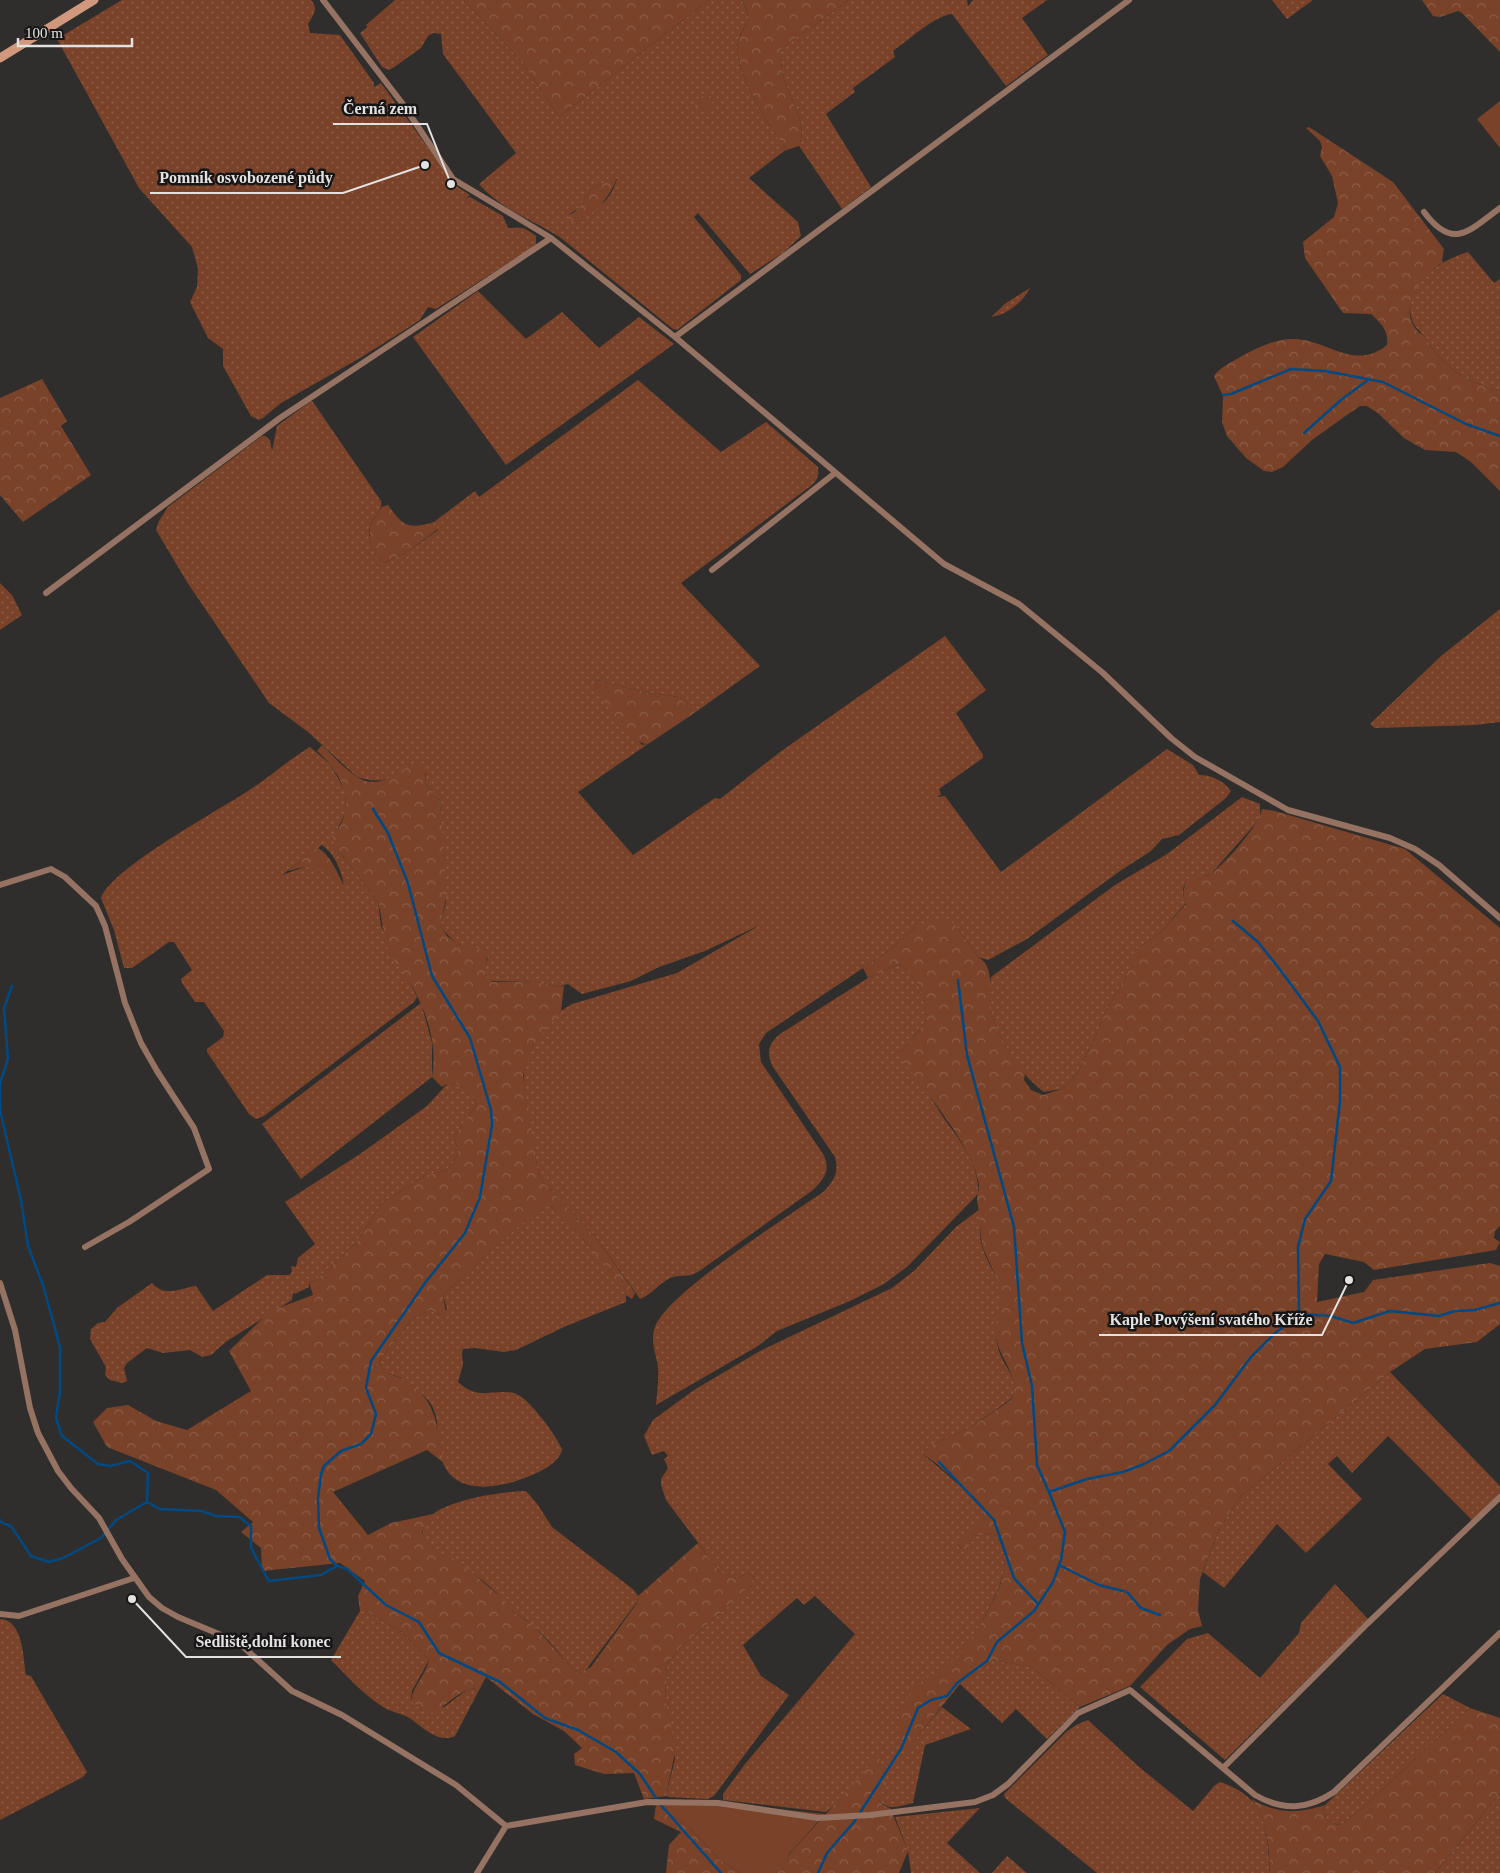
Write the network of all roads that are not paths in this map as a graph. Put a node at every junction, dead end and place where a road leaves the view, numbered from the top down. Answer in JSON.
{"nodes":[{"id":1,"x":94,"y":0,"type":"edge"},
{"id":2,"x":323,"y":0,"type":"edge"},
{"id":3,"x":1129,"y":0,"type":"edge"},
{"id":4,"x":0,"y":58,"type":"edge"},
{"id":5,"x":1500,"y":208,"type":"edge"},
{"id":6,"x":1424,"y":212,"type":"dead end"},
{"id":7,"x":551,"y":238,"type":"junction"},
{"id":8,"x":675,"y":337,"type":"junction"},
{"id":9,"x":836,"y":473,"type":"junction"},
{"id":10,"x":712,"y":570,"type":"dead end"},
{"id":11,"x":46,"y":593,"type":"dead end"},
{"id":12,"x":0,"y":885,"type":"edge"},
{"id":13,"x":1500,"y":918,"type":"edge"},
{"id":14,"x":85,"y":1247,"type":"dead end"},
{"id":15,"x":0,"y":1283,"type":"edge"},
{"id":16,"x":1500,"y":1497,"type":"edge"},
{"id":17,"x":134,"y":1578,"type":"junction"},
{"id":18,"x":0,"y":1614,"type":"edge"},
{"id":19,"x":1500,"y":1633,"type":"edge"},
{"id":20,"x":1224,"y":1768,"type":"junction"},
{"id":21,"x":506,"y":1826,"type":"junction"},
{"id":22,"x":477,"y":1873,"type":"edge"}],
"edges":[{"from":1,"to":4,"type":"main road"},
{"from":2,"to":7,"type":"street"},
{"from":3,"to":8,"type":"street"},
{"from":5,"to":6,"type":"street"},
{"from":7,"to":8,"type":"street"},
{"from":7,"to":11,"type":"street"},
{"from":8,"to":9,"type":"street"},
{"from":9,"to":10,"type":"street"},
{"from":9,"to":13,"type":"street"},
{"from":12,"to":14,"type":"street"},
{"from":15,"to":17,"type":"street"},
{"from":16,"to":20,"type":"street"},
{"from":17,"to":18,"type":"street"},
{"from":17,"to":21,"type":"street"},
{"from":19,"to":20,"type":"street"},
{"from":20,"to":21,"type":"street"},
{"from":21,"to":22,"type":"street"}]}
